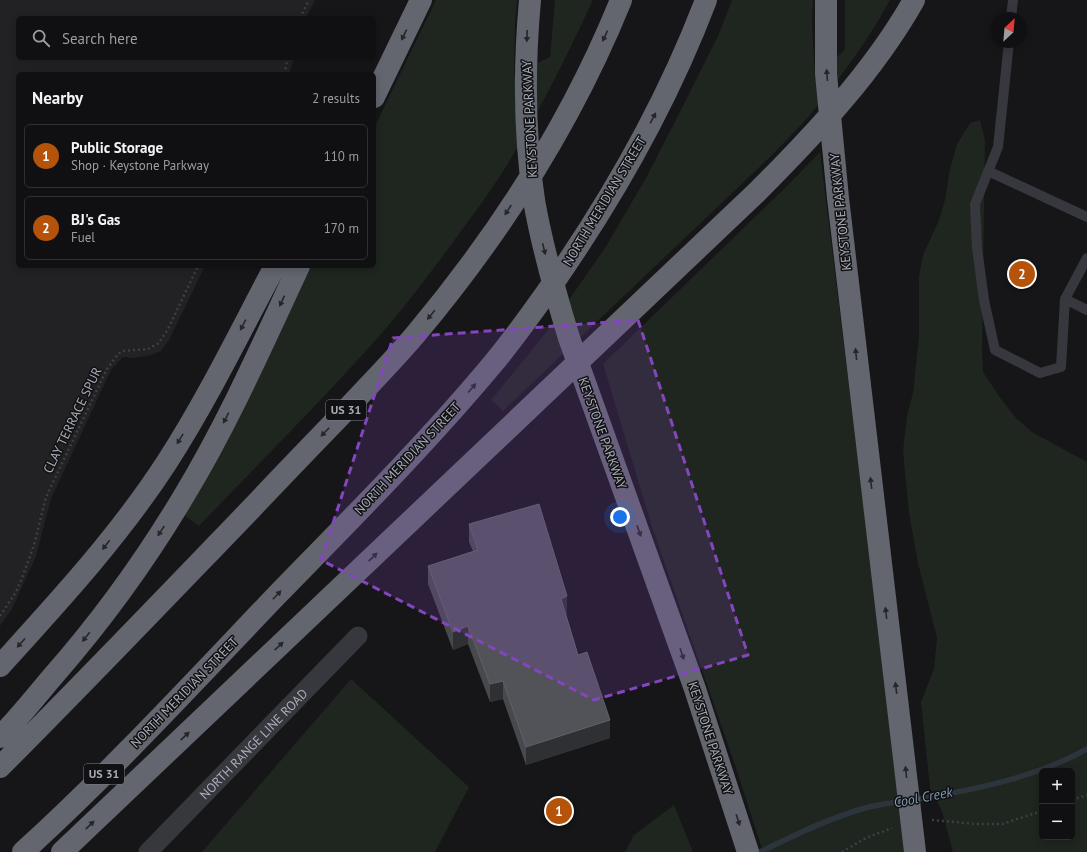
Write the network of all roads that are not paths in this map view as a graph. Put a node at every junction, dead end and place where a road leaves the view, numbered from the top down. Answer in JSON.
{"nodes":[{"id":1,"x":421,"y":0,"type":"edge"},
{"id":2,"x":530,"y":0,"type":"edge"},
{"id":3,"x":621,"y":0,"type":"edge"},
{"id":4,"x":706,"y":0,"type":"edge"},
{"id":5,"x":826,"y":0,"type":"edge"},
{"id":6,"x":902,"y":0,"type":"edge"},
{"id":7,"x":914,"y":0,"type":"edge"},
{"id":8,"x":1013,"y":0,"type":"edge"},
{"id":9,"x":1012,"y":12,"type":"edge"},
{"id":10,"x":1008,"y":48,"type":"edge"},
{"id":11,"x":376,"y":93,"type":"edge"},
{"id":12,"x":845,"y":96,"type":"junction"},
{"id":13,"x":988,"y":171,"type":"junction"},
{"id":14,"x":1087,"y":217,"type":"edge"},
{"id":15,"x":1087,"y":258,"type":"edge"},
{"id":16,"x":274,"y":268,"type":"edge"},
{"id":17,"x":298,"y":268,"type":"edge"},
{"id":18,"x":1065,"y":299,"type":"junction"},
{"id":19,"x":1087,"y":310,"type":"edge"},
{"id":20,"x":358,"y":636,"type":"dead end"},
{"id":21,"x":0,"y":666,"type":"edge"},
{"id":22,"x":0,"y":737,"type":"edge"},
{"id":23,"x":0,"y":767,"type":"edge"},
{"id":24,"x":23,"y":852,"type":"edge"},
{"id":25,"x":62,"y":852,"type":"edge"},
{"id":26,"x":148,"y":852,"type":"edge"},
{"id":27,"x":748,"y":852,"type":"edge"},
{"id":28,"x":915,"y":852,"type":"edge"}],
"edges":[{"from":1,"to":11,"type":"highway","one_way":true},
{"from":2,"to":27,"type":"highway","name":"KEYSTONE PARKWAY","one_way":true},
{"from":3,"to":23,"type":"highway","number":"US 31","one_way":true},
{"from":24,"to":4,"type":"highway","name":"NORTH MERIDIAN STREET","number":"US 31","one_way":true},
{"from":28,"to":5,"type":"highway","name":"KEYSTONE PARKWAY","one_way":true},
{"from":6,"to":12,"type":"highway"},
{"from":7,"to":12,"type":"highway"},
{"from":8,"to":9,"type":"lane"},
{"from":10,"to":13,"type":"lane"},
{"from":25,"to":12,"type":"highway","one_way":true},
{"from":13,"to":14,"type":"lane"},
{"from":13,"to":18,"type":"lane"},
{"from":15,"to":18,"type":"lane"},
{"from":16,"to":21,"type":"highway","one_way":true},
{"from":17,"to":22,"type":"highway","one_way":true},
{"from":18,"to":19,"type":"lane"},
{"from":20,"to":26,"type":"street","name":"NORTH RANGE LINE ROAD"}]}
